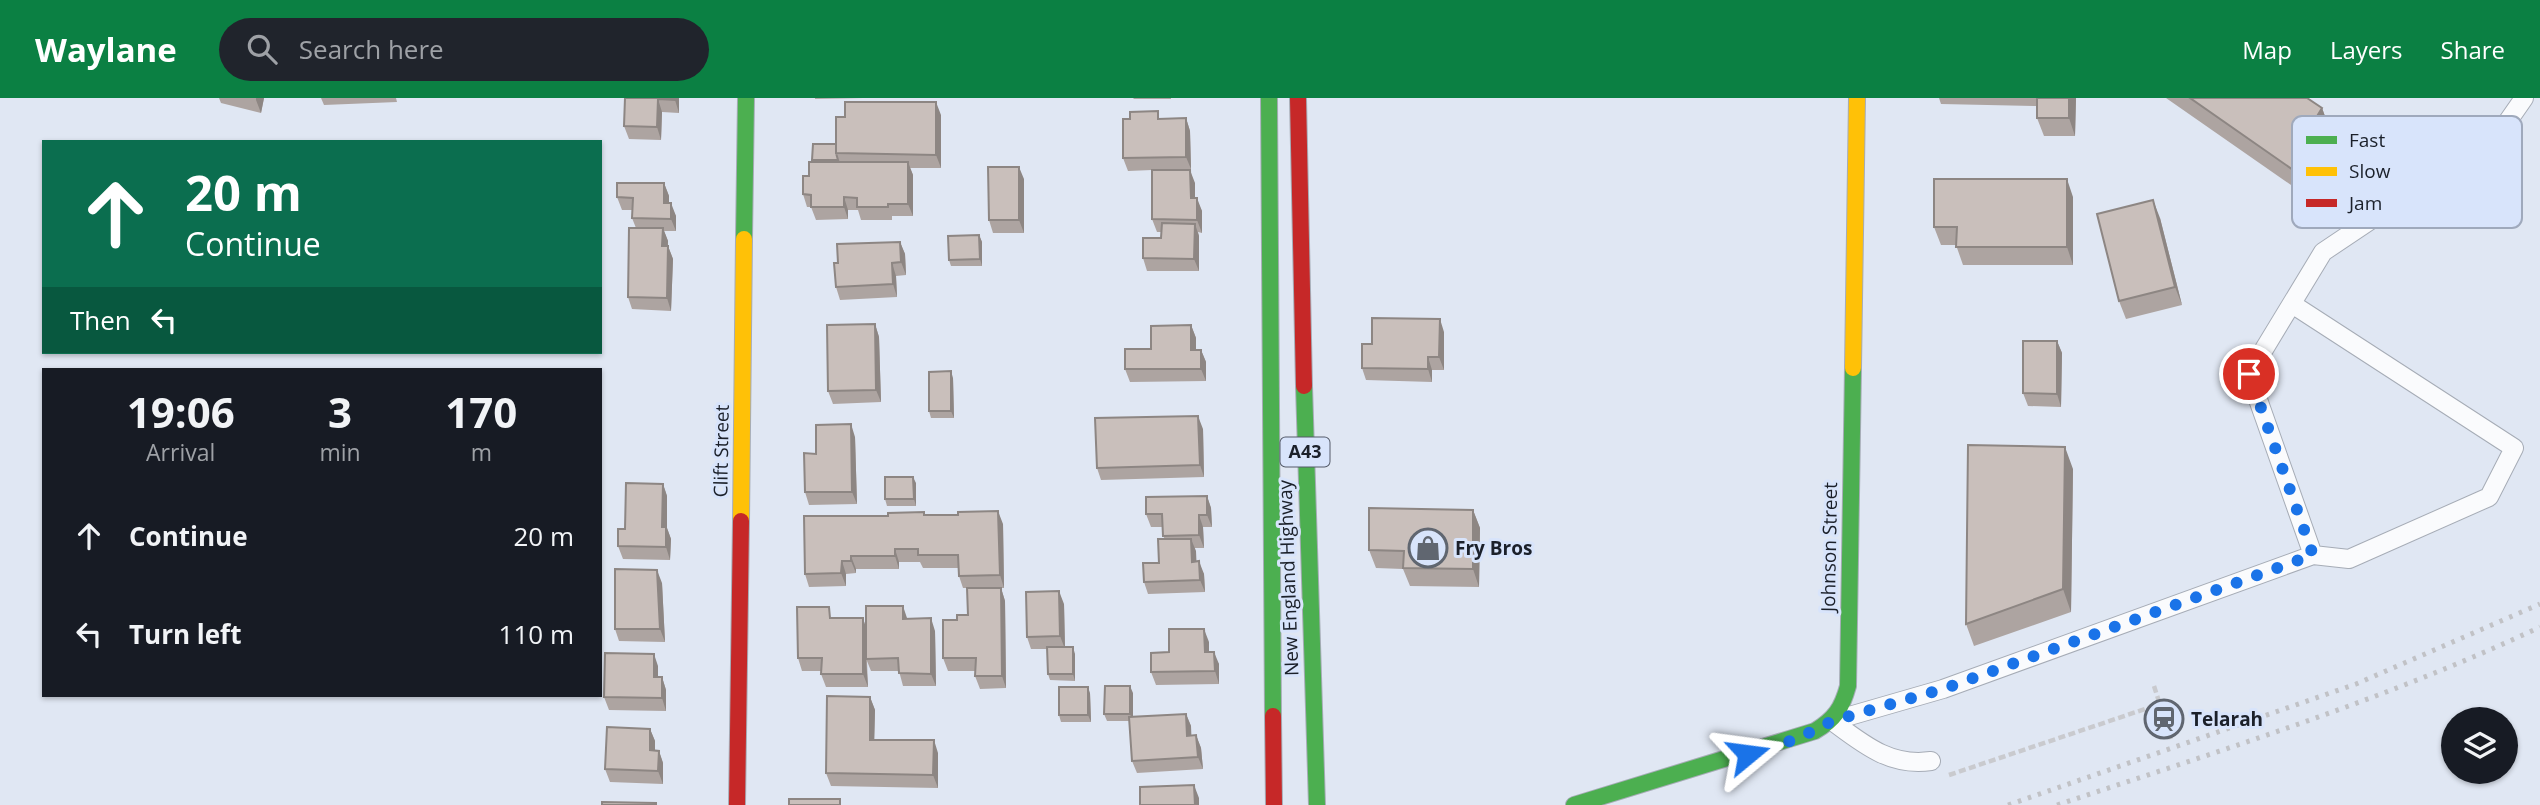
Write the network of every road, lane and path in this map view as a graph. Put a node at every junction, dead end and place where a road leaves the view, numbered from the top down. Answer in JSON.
{"nodes":[{"id":1,"x":746,"y":98,"type":"edge"},
{"id":2,"x":1269,"y":98,"type":"edge"},
{"id":3,"x":1298,"y":98,"type":"edge"},
{"id":4,"x":1857,"y":98,"type":"edge"},
{"id":5,"x":2524,"y":98,"type":"edge"},
{"id":6,"x":2512,"y":116,"type":"edge"},
{"id":7,"x":2359,"y":228,"type":"edge"},
{"id":8,"x":2292,"y":304,"type":"junction"},
{"id":9,"x":2313,"y":555,"type":"junction"},
{"id":10,"x":2154,"y":686,"type":"dead end"},
{"id":11,"x":2160,"y":705,"type":"junction"},
{"id":12,"x":1832,"y":721,"type":"junction"},
{"id":13,"x":2171,"y":739,"type":"dead end"},
{"id":14,"x":1935,"y":770,"type":"joint"},
{"id":15,"x":737,"y":805,"type":"edge"},
{"id":16,"x":1274,"y":805,"type":"edge"},
{"id":17,"x":1317,"y":805,"type":"edge"},
{"id":18,"x":1574,"y":805,"type":"edge"}],
"edges":[{"from":1,"to":15,"type":"main road","name":"Clift Street"},
{"from":2,"to":16,"type":"main road","name":"New England Highway","number":"A43"},
{"from":3,"to":17,"type":"main road","name":"New England Highway","number":"A43"},
{"from":4,"to":12,"type":"main road","name":"Johnson Street"},
{"from":5,"to":6,"type":"lane"},
{"from":7,"to":8,"type":"lane"},
{"from":8,"to":9,"type":"lane"},
{"from":8,"to":9,"type":"lane"},
{"from":9,"to":12,"type":"lane"},
{"from":10,"to":11,"type":"path"},
{"from":11,"to":13,"type":"path"},
{"from":11,"to":14,"type":"path"},
{"from":12,"to":14,"type":"lane"},
{"from":12,"to":18,"type":"main road"}]}
